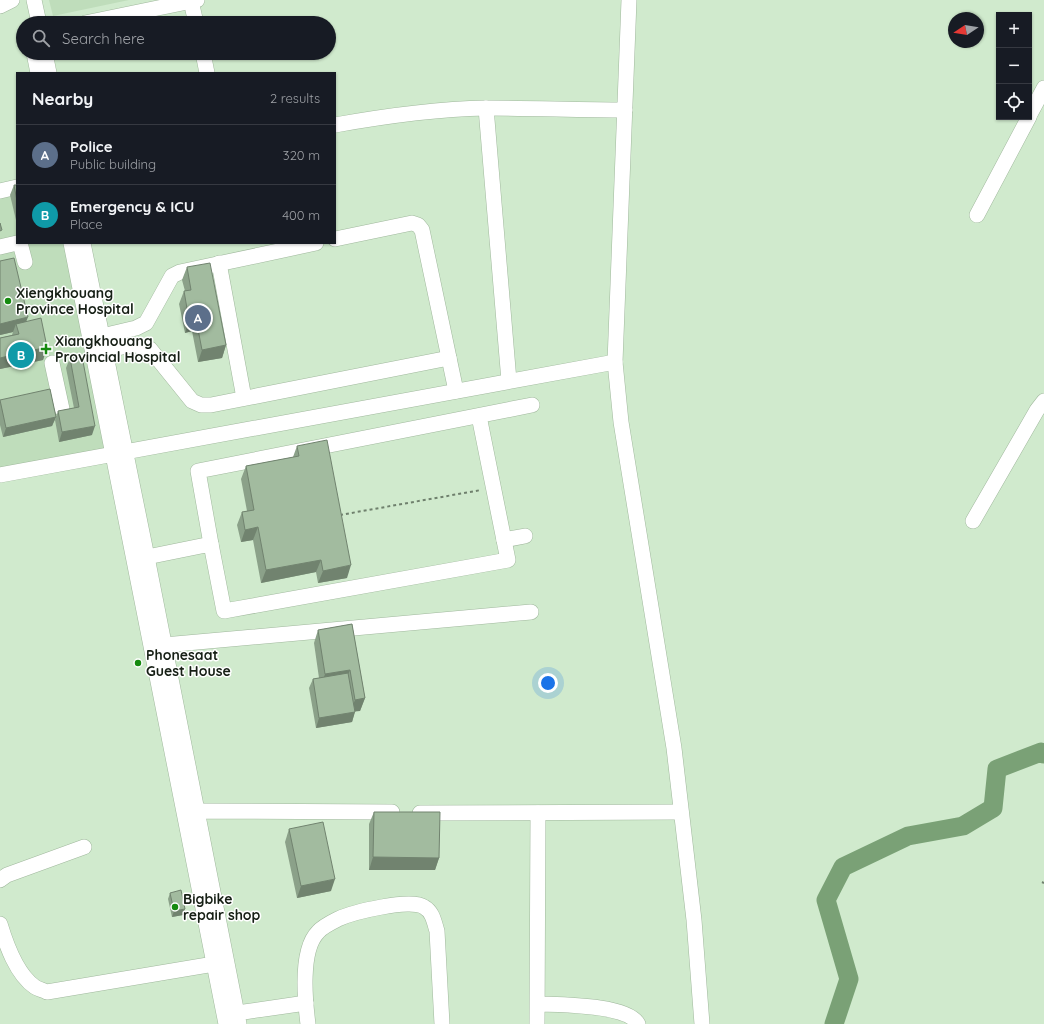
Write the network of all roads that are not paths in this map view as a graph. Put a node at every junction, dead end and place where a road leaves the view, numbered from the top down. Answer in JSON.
{"nodes":[{"id":1,"x":12,"y":0,"type":"edge"},
{"id":2,"x":24,"y":0,"type":"edge"},
{"id":3,"x":34,"y":0,"type":"edge"},
{"id":4,"x":629,"y":0,"type":"edge"},
{"id":5,"x":194,"y":1,"type":"edge"},
{"id":6,"x":0,"y":6,"type":"edge"},
{"id":7,"x":27,"y":16,"type":"edge"},
{"id":8,"x":37,"y":16,"type":"edge"},
{"id":9,"x":120,"y":16,"type":"edge"},
{"id":10,"x":195,"y":16,"type":"edge"},
{"id":11,"x":35,"y":60,"type":"edge"},
{"id":12,"x":46,"y":60,"type":"edge"},
{"id":13,"x":204,"y":60,"type":"edge"},
{"id":14,"x":38,"y":72,"type":"edge"},
{"id":15,"x":49,"y":72,"type":"edge"},
{"id":16,"x":207,"y":72,"type":"edge"},
{"id":17,"x":1044,"y":88,"type":"edge"},
{"id":18,"x":486,"y":108,"type":"junction"},
{"id":19,"x":625,"y":110,"type":"junction"},
{"id":20,"x":1032,"y":111,"type":"edge"},
{"id":21,"x":1027,"y":120,"type":"edge"},
{"id":22,"x":336,"y":125,"type":"edge"},
{"id":23,"x":16,"y":187,"type":"edge"},
{"id":24,"x":0,"y":191,"type":"edge"},
{"id":25,"x":977,"y":215,"type":"dead end"},
{"id":26,"x":336,"y":239,"type":"edge"},
{"id":27,"x":16,"y":242,"type":"edge"},
{"id":28,"x":20,"y":244,"type":"edge"},
{"id":29,"x":71,"y":244,"type":"edge"},
{"id":30,"x":83,"y":244,"type":"edge"},
{"id":31,"x":311,"y":244,"type":"edge"},
{"id":32,"x":0,"y":247,"type":"edge"},
{"id":33,"x":25,"y":262,"type":"dead end"},
{"id":34,"x":219,"y":263,"type":"junction"},
{"id":35,"x":102,"y":336,"type":"junction"},
{"id":36,"x":105,"y":351,"type":"junction"},
{"id":37,"x":449,"y":358,"type":"junction"},
{"id":38,"x":615,"y":362,"type":"junction"},
{"id":39,"x":52,"y":363,"type":"dead end"},
{"id":40,"x":509,"y":381,"type":"junction"},
{"id":41,"x":456,"y":391,"type":"junction"},
{"id":42,"x":244,"y":398,"type":"junction"},
{"id":43,"x":1044,"y":401,"type":"edge"},
{"id":44,"x":532,"y":406,"type":"dead end"},
{"id":45,"x":62,"y":409,"type":"edge"},
{"id":46,"x":479,"y":416,"type":"junction"},
{"id":47,"x":119,"y":453,"type":"junction"},
{"id":48,"x":0,"y":475,"type":"edge"},
{"id":49,"x":973,"y":521,"type":"dead end"},
{"id":50,"x":525,"y":536,"type":"dead end"},
{"id":51,"x":504,"y":540,"type":"junction"},
{"id":52,"x":211,"y":544,"type":"junction"},
{"id":53,"x":147,"y":557,"type":"junction"},
{"id":54,"x":531,"y":612,"type":"dead end"},
{"id":55,"x":164,"y":646,"type":"junction"},
{"id":56,"x":682,"y":812,"type":"junction"},
{"id":57,"x":191,"y":813,"type":"junction"},
{"id":58,"x":538,"y":813,"type":"junction"},
{"id":59,"x":84,"y":847,"type":"dead end"},
{"id":60,"x":0,"y":880,"type":"edge"},
{"id":61,"x":0,"y":924,"type":"edge"},
{"id":62,"x":214,"y":964,"type":"junction"},
{"id":63,"x":306,"y":1003,"type":"junction"},
{"id":64,"x":538,"y":1004,"type":"junction"},
{"id":65,"x":238,"y":1019,"type":"edge"},
{"id":66,"x":226,"y":1024,"type":"edge"},
{"id":67,"x":308,"y":1024,"type":"edge"},
{"id":68,"x":442,"y":1024,"type":"edge"},
{"id":69,"x":537,"y":1024,"type":"edge"},
{"id":70,"x":638,"y":1024,"type":"edge"},
{"id":71,"x":702,"y":1024,"type":"edge"}],
"edges":[{"from":1,"to":6,"type":"street"},
{"from":2,"to":7,"type":"street"},
{"from":3,"to":8,"type":"street"},
{"from":4,"to":19,"type":"street"},
{"from":5,"to":9,"type":"street"},
{"from":5,"to":10,"type":"street"},
{"from":11,"to":14,"type":"street"},
{"from":12,"to":15,"type":"street"},
{"from":13,"to":16,"type":"street"},
{"from":17,"to":20,"type":"street"},
{"from":18,"to":19,"type":"street"},
{"from":18,"to":22,"type":"street"},
{"from":18,"to":40,"type":"street"},
{"from":19,"to":38,"type":"street"},
{"from":21,"to":25,"type":"street"},
{"from":23,"to":24,"type":"street"},
{"from":26,"to":37,"type":"street"},
{"from":27,"to":32,"type":"street"},
{"from":28,"to":33,"type":"street"},
{"from":29,"to":47,"type":"street"},
{"from":30,"to":35,"type":"street"},
{"from":31,"to":34,"type":"street"},
{"from":34,"to":35,"type":"street"},
{"from":34,"to":42,"type":"street"},
{"from":35,"to":36,"type":"street"},
{"from":36,"to":42,"type":"street"},
{"from":36,"to":47,"type":"street"},
{"from":37,"to":41,"type":"street"},
{"from":37,"to":42,"type":"street"},
{"from":38,"to":40,"type":"street"},
{"from":38,"to":56,"type":"street"},
{"from":39,"to":45,"type":"street"},
{"from":40,"to":41,"type":"street"},
{"from":41,"to":47,"type":"street"},
{"from":43,"to":49,"type":"street"},
{"from":44,"to":46,"type":"street"},
{"from":46,"to":51,"type":"street"},
{"from":46,"to":52,"type":"street"},
{"from":47,"to":48,"type":"street"},
{"from":47,"to":53,"type":"street"},
{"from":47,"to":57,"type":"street"},
{"from":50,"to":51,"type":"street"},
{"from":51,"to":52,"type":"street"},
{"from":52,"to":53,"type":"street"},
{"from":53,"to":55,"type":"street"},
{"from":54,"to":55,"type":"street"},
{"from":55,"to":57,"type":"street"},
{"from":56,"to":58,"type":"street"},
{"from":56,"to":71,"type":"street"},
{"from":57,"to":58,"type":"street"},
{"from":57,"to":62,"type":"street"},
{"from":57,"to":65,"type":"street"},
{"from":58,"to":64,"type":"street"},
{"from":59,"to":60,"type":"street"},
{"from":61,"to":62,"type":"street"},
{"from":62,"to":66,"type":"street"},
{"from":63,"to":65,"type":"street"},
{"from":63,"to":67,"type":"street"},
{"from":63,"to":68,"type":"street"},
{"from":64,"to":69,"type":"street"},
{"from":64,"to":70,"type":"street"}]}
